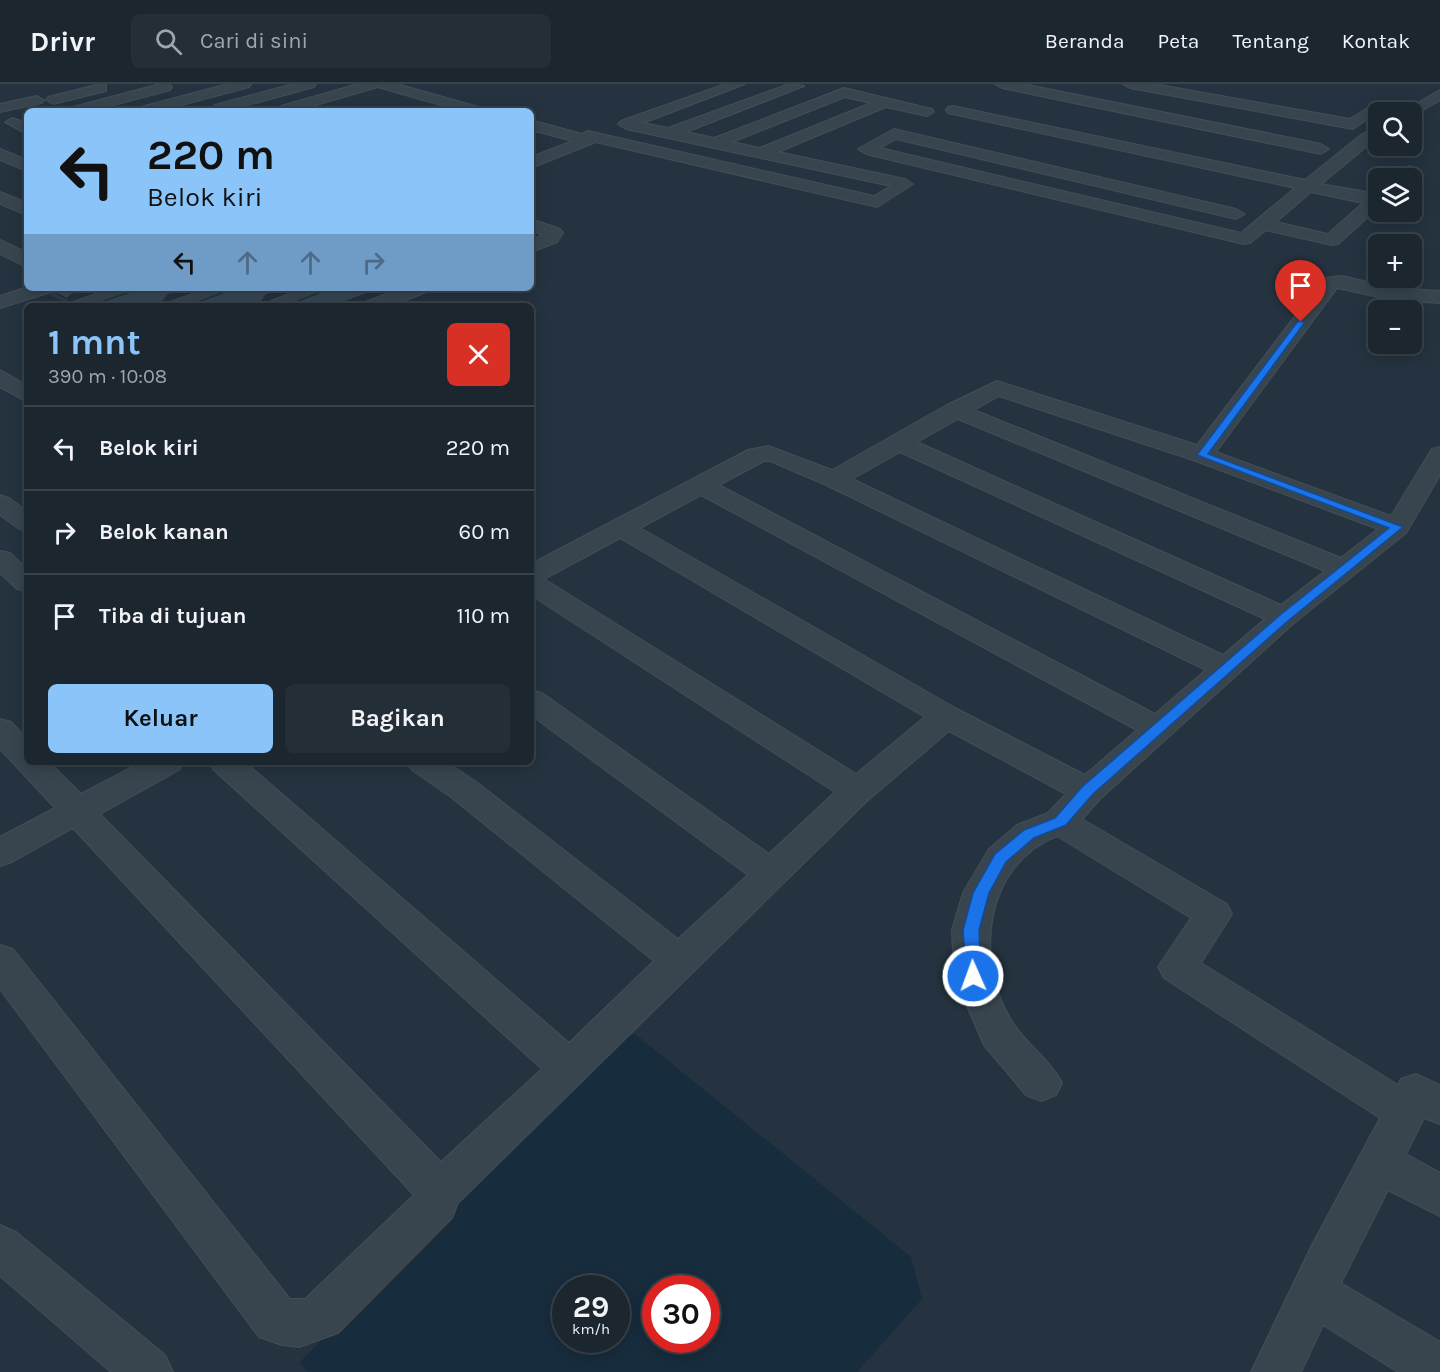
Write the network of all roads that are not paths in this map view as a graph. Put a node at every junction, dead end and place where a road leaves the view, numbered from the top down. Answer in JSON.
{"nodes":[{"id":1,"x":116,"y":84,"type":"edge"},
{"id":2,"x":178,"y":84,"type":"edge"},
{"id":3,"x":244,"y":84,"type":"edge"},
{"id":4,"x":309,"y":84,"type":"edge"},
{"id":5,"x":373,"y":84,"type":"edge"},
{"id":6,"x":382,"y":84,"type":"edge"},
{"id":7,"x":738,"y":84,"type":"edge"},
{"id":8,"x":1002,"y":84,"type":"edge"},
{"id":9,"x":1131,"y":84,"type":"edge"},
{"id":10,"x":1213,"y":84,"type":"edge"},
{"id":11,"x":793,"y":85,"type":"edge"},
{"id":12,"x":1112,"y":90,"type":"dead end"},
{"id":13,"x":410,"y":92,"type":"junction"},
{"id":14,"x":1440,"y":94,"type":"edge"},
{"id":15,"x":838,"y":95,"type":"junction"},
{"id":16,"x":1154,"y":98,"type":"junction"},
{"id":17,"x":250,"y":100,"type":"junction"},
{"id":18,"x":378,"y":101,"type":"dead end"},
{"id":19,"x":443,"y":101,"type":"junction"},
{"id":20,"x":885,"y":102,"type":"junction"},
{"id":21,"x":1422,"y":104,"type":"edge"},
{"id":22,"x":72,"y":107,"type":"edge"},
{"id":23,"x":0,"y":108,"type":"edge"},
{"id":24,"x":153,"y":108,"type":"edge"},
{"id":25,"x":221,"y":108,"type":"edge"},
{"id":26,"x":272,"y":108,"type":"edge"},
{"id":27,"x":290,"y":108,"type":"edge"},
{"id":28,"x":421,"y":108,"type":"edge"},
{"id":29,"x":468,"y":108,"type":"edge"},
{"id":30,"x":952,"y":110,"type":"dead end"},
{"id":31,"x":1132,"y":110,"type":"junction"},
{"id":32,"x":1368,"y":111,"type":"edge"},
{"id":33,"x":1368,"y":116,"type":"edge"},
{"id":34,"x":627,"y":124,"type":"junction"},
{"id":35,"x":534,"y":126,"type":"edge"},
{"id":36,"x":551,"y":131,"type":"junction"},
{"id":37,"x":670,"y":133,"type":"junction"},
{"id":38,"x":1341,"y":133,"type":"junction"},
{"id":39,"x":1368,"y":134,"type":"edge"},
{"id":40,"x":534,"y":137,"type":"edge"},
{"id":41,"x":584,"y":137,"type":"junction"},
{"id":42,"x":1368,"y":137,"type":"edge"},
{"id":43,"x":1083,"y":138,"type":"junction"},
{"id":44,"x":716,"y":143,"type":"junction"},
{"id":45,"x":851,"y":144,"type":"dead end"},
{"id":46,"x":1321,"y":149,"type":"junction"},
{"id":47,"x":762,"y":153,"type":"junction"},
{"id":48,"x":0,"y":154,"type":"edge"},
{"id":49,"x":829,"y":154,"type":"dead end"},
{"id":50,"x":534,"y":162,"type":"edge"},
{"id":51,"x":808,"y":163,"type":"junction"},
{"id":52,"x":24,"y":165,"type":"edge"},
{"id":53,"x":1032,"y":166,"type":"junction"},
{"id":54,"x":1280,"y":180,"type":"junction"},
{"id":55,"x":998,"y":185,"type":"junction"},
{"id":56,"x":1308,"y":186,"type":"junction"},
{"id":57,"x":1266,"y":191,"type":"dead end"},
{"id":58,"x":1368,"y":198,"type":"edge"},
{"id":59,"x":1251,"y":202,"type":"dead end"},
{"id":60,"x":1368,"y":209,"type":"edge"},
{"id":61,"x":1236,"y":214,"type":"junction"},
{"id":62,"x":1263,"y":224,"type":"junction"},
{"id":63,"x":534,"y":225,"type":"edge"},
{"id":64,"x":1213,"y":232,"type":"junction"},
{"id":65,"x":534,"y":245,"type":"edge"},
{"id":66,"x":0,"y":246,"type":"edge"},
{"id":67,"x":24,"y":259,"type":"edge"},
{"id":68,"x":35,"y":291,"type":"edge"},
{"id":69,"x":124,"y":291,"type":"edge"},
{"id":70,"x":220,"y":291,"type":"edge"},
{"id":71,"x":316,"y":291,"type":"edge"},
{"id":72,"x":407,"y":291,"type":"edge"},
{"id":73,"x":1440,"y":297,"type":"edge"},
{"id":74,"x":0,"y":302,"type":"edge"},
{"id":75,"x":89,"y":303,"type":"edge"},
{"id":76,"x":186,"y":303,"type":"edge"},
{"id":77,"x":283,"y":303,"type":"edge"},
{"id":78,"x":380,"y":303,"type":"edge"},
{"id":79,"x":18,"y":313,"type":"dead end"},
{"id":80,"x":0,"y":377,"type":"edge"},
{"id":81,"x":24,"y":393,"type":"edge"},
{"id":82,"x":955,"y":410,"type":"junction"},
{"id":83,"x":898,"y":442,"type":"junction"},
{"id":84,"x":1440,"y":454,"type":"edge"},
{"id":85,"x":1202,"y":455,"type":"junction"},
{"id":86,"x":833,"y":479,"type":"junction"},
{"id":87,"x":701,"y":485,"type":"junction"},
{"id":88,"x":0,"y":503,"type":"edge"},
{"id":89,"x":24,"y":521,"type":"edge"},
{"id":90,"x":620,"y":527,"type":"junction"},
{"id":91,"x":1397,"y":527,"type":"junction"},
{"id":92,"x":24,"y":549,"type":"edge"},
{"id":93,"x":0,"y":559,"type":"edge"},
{"id":94,"x":1344,"y":569,"type":"junction"},
{"id":95,"x":534,"y":573,"type":"edge"},
{"id":96,"x":24,"y":580,"type":"edge"},
{"id":97,"x":534,"y":585,"type":"edge"},
{"id":98,"x":1284,"y":617,"type":"junction"},
{"id":99,"x":1227,"y":669,"type":"junction"},
{"id":100,"x":534,"y":702,"type":"edge"},
{"id":101,"x":946,"y":716,"type":"junction"},
{"id":102,"x":0,"y":729,"type":"edge"},
{"id":103,"x":1159,"y":729,"type":"junction"},
{"id":104,"x":24,"y":756,"type":"edge"},
{"id":105,"x":33,"y":765,"type":"edge"},
{"id":106,"x":163,"y":765,"type":"edge"},
{"id":107,"x":228,"y":765,"type":"edge"},
{"id":108,"x":427,"y":765,"type":"edge"},
{"id":109,"x":858,"y":790,"type":"junction"},
{"id":110,"x":1088,"y":791,"type":"junction"},
{"id":111,"x":76,"y":813,"type":"junction"},
{"id":112,"x":1060,"y":822,"type":"junction"},
{"id":113,"x":0,"y":852,"type":"edge"},
{"id":114,"x":770,"y":873,"type":"junction"},
{"id":115,"x":0,"y":960,"type":"edge"},
{"id":116,"x":679,"y":960,"type":"junction"},
{"id":117,"x":570,"y":1069,"type":"junction"},
{"id":118,"x":1041,"y":1083,"type":"dead end"},
{"id":119,"x":1422,"y":1109,"type":"edge"},
{"id":120,"x":1379,"y":1162,"type":"junction"},
{"id":121,"x":437,"y":1194,"type":"junction"},
{"id":122,"x":1440,"y":1196,"type":"edge"},
{"id":123,"x":0,"y":1247,"type":"edge"},
{"id":124,"x":1313,"y":1292,"type":"junction"},
{"id":125,"x":1440,"y":1370,"type":"edge"},
{"id":126,"x":148,"y":1372,"type":"edge"},
{"id":127,"x":1276,"y":1372,"type":"edge"}],
"edges":[{"from":1,"to":22,"type":"street"},
{"from":2,"to":22,"type":"street"},
{"from":3,"to":24,"type":"street"},
{"from":4,"to":17,"type":"street"},
{"from":5,"to":27,"type":"street"},
{"from":6,"to":13,"type":"street"},
{"from":7,"to":34,"type":"street"},
{"from":8,"to":31,"type":"street"},
{"from":9,"to":33,"type":"street"},
{"from":10,"to":32,"type":"street"},
{"from":11,"to":15,"type":"street"},
{"from":11,"to":37,"type":"street"},
{"from":12,"to":16,"type":"street"},
{"from":13,"to":18,"type":"street"},
{"from":13,"to":19,"type":"street"},
{"from":14,"to":21,"type":"street"},
{"from":15,"to":20,"type":"street"},
{"from":15,"to":44,"type":"street"},
{"from":16,"to":31,"type":"street"},
{"from":16,"to":38,"type":"street"},
{"from":17,"to":25,"type":"street"},
{"from":17,"to":26,"type":"street"},
{"from":19,"to":28,"type":"street"},
{"from":19,"to":29,"type":"street"},
{"from":20,"to":45,"type":"street"},
{"from":20,"to":47,"type":"street"},
{"from":22,"to":23,"type":"street"},
{"from":30,"to":43,"type":"street"},
{"from":31,"to":43,"type":"street"},
{"from":31,"to":46,"type":"street"},
{"from":34,"to":37,"type":"street"},
{"from":34,"to":41,"type":"street"},
{"from":35,"to":36,"type":"street"},
{"from":36,"to":40,"type":"street"},
{"from":36,"to":41,"type":"street"},
{"from":37,"to":44,"type":"street"},
{"from":38,"to":39,"type":"street"},
{"from":38,"to":46,"type":"street"},
{"from":41,"to":50,"type":"street"},
{"from":41,"to":51,"type":"street"},
{"from":42,"to":56,"type":"street"},
{"from":43,"to":53,"type":"street"},
{"from":43,"to":54,"type":"street"},
{"from":44,"to":47,"type":"street"},
{"from":46,"to":54,"type":"street"},
{"from":47,"to":51,"type":"street"},
{"from":48,"to":52,"type":"street"},
{"from":49,"to":51,"type":"street"},
{"from":53,"to":55,"type":"street"},
{"from":53,"to":55,"type":"street"},
{"from":53,"to":61,"type":"street"},
{"from":54,"to":56,"type":"street"},
{"from":54,"to":57,"type":"street"},
{"from":55,"to":64,"type":"street"},
{"from":56,"to":58,"type":"street"},
{"from":56,"to":62,"type":"street"},
{"from":59,"to":61,"type":"street"},
{"from":60,"to":62,"type":"street"},
{"from":61,"to":64,"type":"street"},
{"from":62,"to":64,"type":"street"},
{"from":63,"to":65,"type":"street"},
{"from":66,"to":67,"type":"street"},
{"from":68,"to":74,"type":"street"},
{"from":69,"to":75,"type":"street"},
{"from":70,"to":76,"type":"street"},
{"from":71,"to":77,"type":"street"},
{"from":72,"to":78,"type":"street"},
{"from":73,"to":85,"type":"street"},
{"from":74,"to":79,"type":"street"},
{"from":80,"to":81,"type":"street"},
{"from":82,"to":83,"type":"street"},
{"from":82,"to":85,"type":"street"},
{"from":82,"to":94,"type":"street"},
{"from":83,"to":86,"type":"street"},
{"from":83,"to":98,"type":"street"},
{"from":84,"to":91,"type":"street"},
{"from":85,"to":91,"type":"street"},
{"from":86,"to":87,"type":"street"},
{"from":86,"to":99,"type":"street"},
{"from":87,"to":90,"type":"street"},
{"from":87,"to":103,"type":"street"},
{"from":88,"to":89,"type":"street"},
{"from":90,"to":95,"type":"street"},
{"from":90,"to":101,"type":"street"},
{"from":91,"to":94,"type":"street"},
{"from":92,"to":93,"type":"street"},
{"from":93,"to":96,"type":"street"},
{"from":94,"to":98,"type":"street"},
{"from":97,"to":109,"type":"street"},
{"from":98,"to":99,"type":"street"},
{"from":99,"to":103,"type":"street"},
{"from":100,"to":114,"type":"street"},
{"from":101,"to":109,"type":"street"},
{"from":101,"to":110,"type":"street"},
{"from":102,"to":104,"type":"street"},
{"from":103,"to":110,"type":"street"},
{"from":105,"to":111,"type":"street"},
{"from":106,"to":111,"type":"street"},
{"from":107,"to":117,"type":"street"},
{"from":108,"to":116,"type":"street"},
{"from":109,"to":114,"type":"street"},
{"from":110,"to":112,"type":"street"},
{"from":111,"to":113,"type":"street"},
{"from":111,"to":121,"type":"street"},
{"from":112,"to":118,"type":"street"},
{"from":112,"to":119,"type":"street"},
{"from":114,"to":116,"type":"street"},
{"from":115,"to":121,"type":"street"},
{"from":116,"to":117,"type":"street"},
{"from":117,"to":121,"type":"street"},
{"from":119,"to":120,"type":"street"},
{"from":120,"to":122,"type":"street"},
{"from":120,"to":124,"type":"street"},
{"from":123,"to":126,"type":"street"},
{"from":124,"to":125,"type":"street"},
{"from":124,"to":127,"type":"street"}]}
